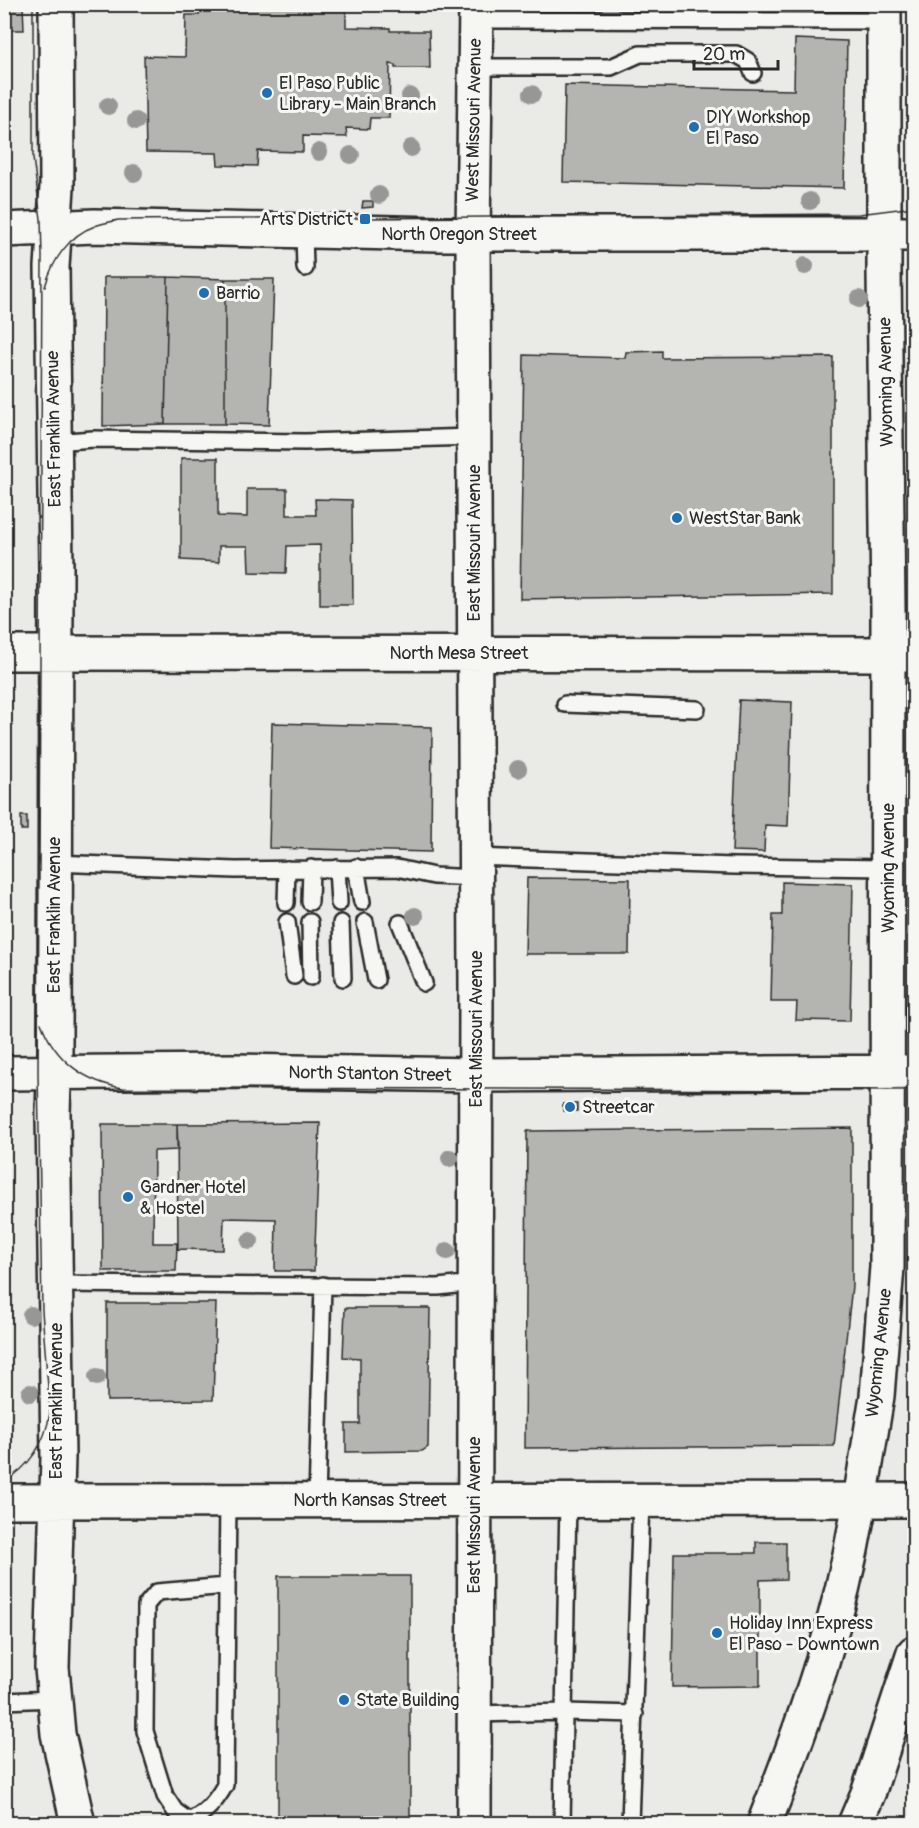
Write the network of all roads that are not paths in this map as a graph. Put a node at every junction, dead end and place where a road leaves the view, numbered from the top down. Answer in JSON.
{"nodes":[{"id":1,"x":56,"y":4,"type":"edge"},
{"id":2,"x":476,"y":12,"type":"edge"},
{"id":3,"x":884,"y":13,"type":"edge"},
{"id":4,"x":475,"y":67,"type":"junction"},
{"id":5,"x":753,"y":73,"type":"dead end"},
{"id":6,"x":55,"y":229,"type":"junction"},
{"id":7,"x":4,"y":230,"type":"edge"},
{"id":8,"x":304,"y":232,"type":"junction"},
{"id":9,"x":900,"y":234,"type":"edge"},
{"id":10,"x":473,"y":235,"type":"junction"},
{"id":11,"x":305,"y":268,"type":"dead end"},
{"id":12,"x":473,"y":437,"type":"junction"},
{"id":13,"x":54,"y":442,"type":"junction"},
{"id":14,"x":56,"y":651,"type":"junction"},
{"id":15,"x":4,"y":653,"type":"edge"},
{"id":16,"x":474,"y":653,"type":"junction"},
{"id":17,"x":901,"y":654,"type":"edge"},
{"id":18,"x":565,"y":704,"type":"dead end"},
{"id":19,"x":697,"y":709,"type":"dead end"},
{"id":20,"x":54,"y":863,"type":"junction"},
{"id":21,"x":356,"y":867,"type":"junction"},
{"id":22,"x":475,"y":867,"type":"junction"},
{"id":23,"x":311,"y":868,"type":"junction"},
{"id":24,"x":337,"y":868,"type":"junction"},
{"id":25,"x":888,"y":868,"type":"junction"},
{"id":26,"x":287,"y":869,"type":"junction"},
{"id":27,"x":310,"y":902,"type":"dead end"},
{"id":28,"x":362,"y":902,"type":"dead end"},
{"id":29,"x":286,"y":903,"type":"dead end"},
{"id":30,"x":339,"y":903,"type":"dead end"},
{"id":31,"x":287,"y":922,"type":"dead end"},
{"id":32,"x":310,"y":922,"type":"dead end"},
{"id":33,"x":341,"y":922,"type":"dead end"},
{"id":34,"x":365,"y":922,"type":"dead end"},
{"id":35,"x":400,"y":923,"type":"dead end"},
{"id":36,"x":294,"y":976,"type":"dead end"},
{"id":37,"x":311,"y":977,"type":"dead end"},
{"id":38,"x":343,"y":978,"type":"dead end"},
{"id":39,"x":376,"y":980,"type":"dead end"},
{"id":40,"x":424,"y":983,"type":"dead end"},
{"id":41,"x":54,"y":1071,"type":"junction"},
{"id":42,"x":901,"y":1072,"type":"edge"},
{"id":43,"x":4,"y":1073,"type":"edge"},
{"id":44,"x":476,"y":1075,"type":"junction"},
{"id":45,"x":475,"y":1283,"type":"junction"},
{"id":46,"x":55,"y":1284,"type":"junction"},
{"id":47,"x":323,"y":1285,"type":"junction"},
{"id":48,"x":57,"y":1500,"type":"junction"},
{"id":49,"x":228,"y":1500,"type":"junction"},
{"id":50,"x":317,"y":1500,"type":"junction"},
{"id":51,"x":474,"y":1500,"type":"junction"},
{"id":52,"x":568,"y":1500,"type":"junction"},
{"id":53,"x":641,"y":1500,"type":"junction"},
{"id":54,"x":860,"y":1500,"type":"junction"},
{"id":55,"x":912,"y":1500,"type":"edge"},
{"id":56,"x":4,"y":1501,"type":"edge"},
{"id":57,"x":227,"y":1586,"type":"junction"},
{"id":58,"x":915,"y":1653,"type":"edge"},
{"id":59,"x":54,"y":1699,"type":"junction"},
{"id":60,"x":4,"y":1701,"type":"edge"},
{"id":61,"x":566,"y":1712,"type":"junction"},
{"id":62,"x":474,"y":1714,"type":"junction"},
{"id":63,"x":635,"y":1714,"type":"junction"},
{"id":64,"x":189,"y":1822,"type":"edge"},
{"id":65,"x":78,"y":1824,"type":"edge"},
{"id":66,"x":474,"y":1824,"type":"edge"},
{"id":67,"x":562,"y":1824,"type":"edge"},
{"id":68,"x":630,"y":1824,"type":"edge"},
{"id":69,"x":764,"y":1824,"type":"edge"},
{"id":70,"x":855,"y":1824,"type":"edge"}],
"edges":[{"from":1,"to":6,"type":"main road","name":"East Franklin Avenue"},
{"from":2,"to":3,"type":"lane"},
{"from":2,"to":4,"type":"main road","name":"West Missouri Avenue"},
{"from":3,"to":9,"type":"main road","name":"Wyoming Avenue"},
{"from":4,"to":5,"type":"lane"},
{"from":4,"to":10,"type":"main road","name":"West Missouri Avenue"},
{"from":6,"to":7,"type":"main road","name":"North Oregon Street"},
{"from":6,"to":8,"type":"main road","name":"North Oregon Street"},
{"from":6,"to":13,"type":"main road","name":"East Franklin Avenue"},
{"from":8,"to":10,"type":"main road","name":"North Oregon Street"},
{"from":8,"to":11,"type":"lane"},
{"from":9,"to":10,"type":"main road","name":"North Oregon Street"},
{"from":9,"to":17,"type":"main road","name":"Wyoming Avenue"},
{"from":10,"to":12,"type":"main road","name":"East Missouri Avenue"},
{"from":12,"to":13,"type":"lane"},
{"from":12,"to":16,"type":"main road","name":"East Missouri Avenue"},
{"from":13,"to":14,"type":"main road","name":"East Franklin Avenue"},
{"from":14,"to":15,"type":"main road","name":"North Mesa Street"},
{"from":14,"to":16,"type":"main road","name":"North Mesa Street"},
{"from":14,"to":20,"type":"main road","name":"East Franklin Avenue"},
{"from":16,"to":17,"type":"main road","name":"North Mesa Street"},
{"from":16,"to":22,"type":"main road","name":"East Missouri Avenue"},
{"from":17,"to":25,"type":"main road","name":"Wyoming Avenue"},
{"from":18,"to":19,"type":"lane"},
{"from":20,"to":26,"type":"lane"},
{"from":20,"to":41,"type":"main road","name":"East Franklin Avenue"},
{"from":21,"to":22,"type":"lane"},
{"from":21,"to":24,"type":"lane"},
{"from":21,"to":28,"type":"lane"},
{"from":22,"to":25,"type":"lane"},
{"from":22,"to":44,"type":"main road","name":"East Missouri Avenue"},
{"from":23,"to":24,"type":"lane"},
{"from":23,"to":26,"type":"lane"},
{"from":23,"to":27,"type":"lane"},
{"from":24,"to":30,"type":"lane"},
{"from":25,"to":42,"type":"main road","name":"Wyoming Avenue"},
{"from":26,"to":29,"type":"lane"},
{"from":31,"to":36,"type":"lane"},
{"from":32,"to":37,"type":"lane"},
{"from":33,"to":38,"type":"lane"},
{"from":34,"to":39,"type":"lane"},
{"from":35,"to":40,"type":"lane"},
{"from":41,"to":43,"type":"main road","name":"North Stanton Street"},
{"from":41,"to":44,"type":"main road","name":"North Stanton Street"},
{"from":41,"to":46,"type":"main road","name":"East Franklin Avenue"},
{"from":42,"to":44,"type":"main road","name":"North Stanton Street"},
{"from":42,"to":54,"type":"main road","name":"Wyoming Avenue"},
{"from":44,"to":45,"type":"main road","name":"East Missouri Avenue"},
{"from":45,"to":47,"type":"lane"},
{"from":45,"to":51,"type":"main road","name":"East Missouri Avenue"},
{"from":46,"to":47,"type":"lane"},
{"from":46,"to":48,"type":"main road","name":"East Franklin Avenue"},
{"from":47,"to":50,"type":"lane"},
{"from":48,"to":49,"type":"main road","name":"North Kansas Street"},
{"from":48,"to":56,"type":"main road","name":"North Kansas Street"},
{"from":48,"to":59,"type":"main road","name":"East Franklin Avenue"},
{"from":49,"to":50,"type":"main road","name":"North Kansas Street"},
{"from":49,"to":57,"type":"lane"},
{"from":50,"to":51,"type":"main road","name":"North Kansas Street"},
{"from":51,"to":52,"type":"main road","name":"North Kansas Street"},
{"from":51,"to":62,"type":"main road","name":"East Missouri Avenue"},
{"from":52,"to":53,"type":"main road","name":"North Kansas Street"},
{"from":52,"to":61,"type":"lane"},
{"from":53,"to":54,"type":"main road","name":"North Kansas Street"},
{"from":53,"to":63,"type":"lane"},
{"from":54,"to":55,"type":"main road","name":"North Kansas Street"},
{"from":54,"to":69,"type":"main road","name":"Wyoming Avenue"},
{"from":57,"to":64,"type":"lane"},
{"from":57,"to":64,"type":"lane"},
{"from":58,"to":70,"type":"main road"},
{"from":59,"to":60,"type":"lane"},
{"from":59,"to":65,"type":"main road","name":"East Franklin Avenue"},
{"from":61,"to":62,"type":"lane"},
{"from":61,"to":63,"type":"lane"},
{"from":61,"to":67,"type":"lane"},
{"from":62,"to":66,"type":"main road","name":"East Missouri Avenue"},
{"from":63,"to":68,"type":"lane"}]}
